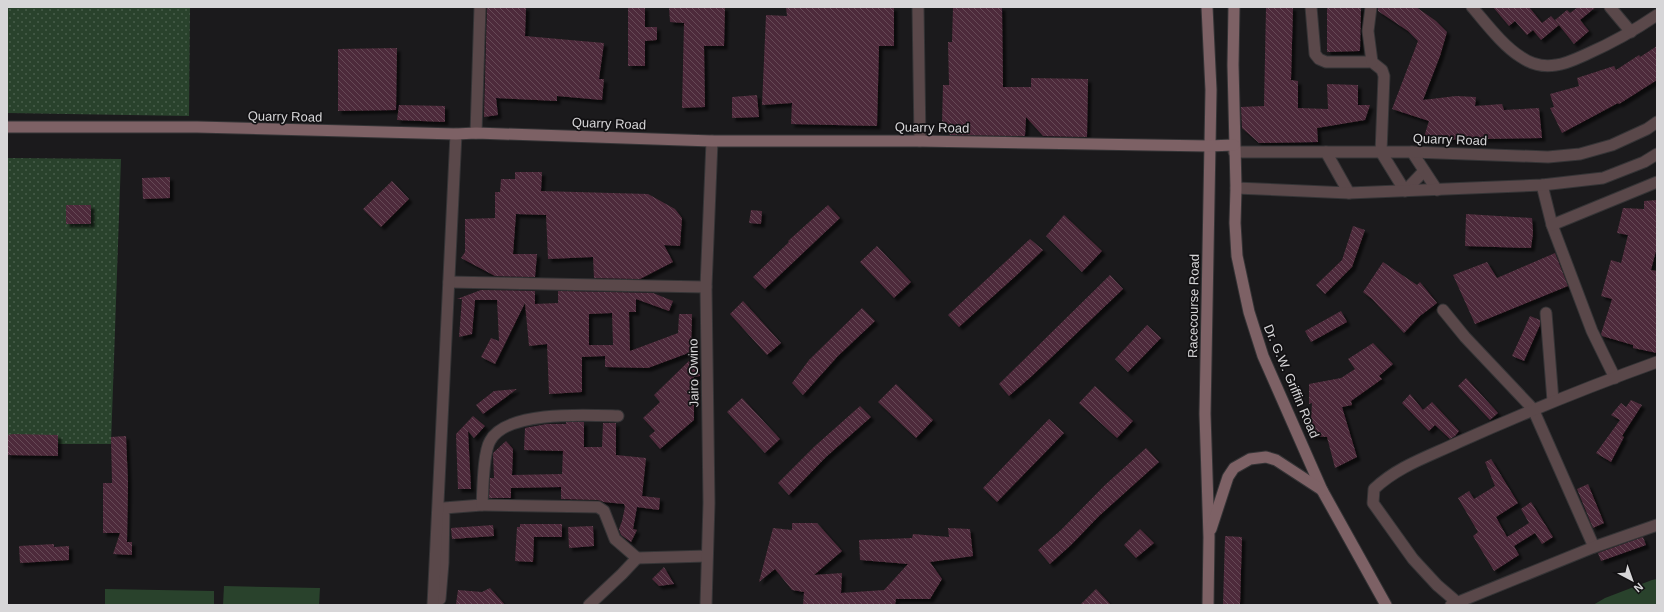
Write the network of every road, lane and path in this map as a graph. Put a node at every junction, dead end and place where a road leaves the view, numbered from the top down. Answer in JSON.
{"nodes":[{"id":1,"x":480,"y":7,"type":"edge"},
{"id":2,"x":918,"y":7,"type":"edge"},
{"id":3,"x":1207,"y":7,"type":"edge"},
{"id":4,"x":1234,"y":7,"type":"edge"},
{"id":5,"x":1311,"y":7,"type":"edge"},
{"id":6,"x":1371,"y":7,"type":"edge"},
{"id":7,"x":1472,"y":7,"type":"edge"},
{"id":8,"x":1610,"y":7,"type":"edge"},
{"id":9,"x":1657,"y":15,"type":"edge"},
{"id":10,"x":1631,"y":32,"type":"junction"},
{"id":11,"x":1372,"y":62,"type":"junction"},
{"id":12,"x":1657,"y":122,"type":"edge"},
{"id":13,"x":7,"y":127,"type":"edge"},
{"id":14,"x":476,"y":133,"type":"junction"},
{"id":15,"x":456,"y":134,"type":"junction"},
{"id":16,"x":712,"y":141,"type":"junction"},
{"id":17,"x":920,"y":141,"type":"junction"},
{"id":18,"x":1209,"y":146,"type":"junction"},
{"id":19,"x":1234,"y":148,"type":"junction"},
{"id":20,"x":1326,"y":152,"type":"junction"},
{"id":21,"x":1381,"y":152,"type":"junction"},
{"id":22,"x":1412,"y":152,"type":"junction"},
{"id":23,"x":1657,"y":154,"type":"edge"},
{"id":24,"x":1424,"y":170,"type":"junction"},
{"id":25,"x":1657,"y":182,"type":"edge"},
{"id":26,"x":1542,"y":185,"type":"junction"},
{"id":27,"x":1236,"y":188,"type":"junction"},
{"id":28,"x":1437,"y":190,"type":"junction"},
{"id":29,"x":1405,"y":191,"type":"junction"},
{"id":30,"x":1349,"y":193,"type":"junction"},
{"id":31,"x":1552,"y":225,"type":"junction"},
{"id":32,"x":449,"y":282,"type":"junction"},
{"id":33,"x":706,"y":287,"type":"junction"},
{"id":34,"x":1443,"y":310,"type":"dead end"},
{"id":35,"x":1546,"y":313,"type":"dead end"},
{"id":36,"x":1657,"y":362,"type":"edge"},
{"id":37,"x":1615,"y":378,"type":"junction"},
{"id":38,"x":1553,"y":401,"type":"junction"},
{"id":39,"x":1533,"y":409,"type":"junction"},
{"id":40,"x":618,"y":416,"type":"dead end"},
{"id":41,"x":1322,"y":490,"type":"junction"},
{"id":42,"x":482,"y":505,"type":"junction"},
{"id":43,"x":1657,"y":525,"type":"edge"},
{"id":44,"x":1209,"y":537,"type":"junction"},
{"id":45,"x":1594,"y":547,"type":"junction"},
{"id":46,"x":707,"y":556,"type":"junction"},
{"id":47,"x":637,"y":558,"type":"junction"},
{"id":48,"x":1454,"y":604,"type":"edge"},
{"id":49,"x":433,"y":605,"type":"edge"},
{"id":50,"x":440,"y":605,"type":"edge"},
{"id":51,"x":589,"y":605,"type":"edge"},
{"id":52,"x":706,"y":605,"type":"edge"},
{"id":53,"x":1208,"y":605,"type":"edge"},
{"id":54,"x":1386,"y":605,"type":"edge"}],
"edges":[{"from":1,"to":14,"type":"street"},
{"from":2,"to":17,"type":"street"},
{"from":3,"to":18,"type":"main road","name":"Racecourse Road"},
{"from":4,"to":19,"type":"main road","name":"Dr. G.W. Griffin Road"},
{"from":5,"to":11,"type":"street"},
{"from":6,"to":11,"type":"street"},
{"from":7,"to":10,"type":"street"},
{"from":8,"to":10,"type":"street"},
{"from":9,"to":10,"type":"street"},
{"from":11,"to":21,"type":"street"},
{"from":12,"to":22,"type":"street","name":"Quarry Road"},
{"from":13,"to":15,"type":"main road","name":"Quarry Road"},
{"from":14,"to":15,"type":"main road","name":"Quarry Road"},
{"from":14,"to":16,"type":"main road","name":"Quarry Road"},
{"from":15,"to":32,"type":"street"},
{"from":16,"to":17,"type":"main road","name":"Quarry Road"},
{"from":16,"to":33,"type":"street","name":"Jairo Owino"},
{"from":17,"to":18,"type":"main road","name":"Quarry Road"},
{"from":18,"to":19,"type":"main road","name":"Quarry Road"},
{"from":18,"to":44,"type":"main road","name":"Racecourse Road"},
{"from":19,"to":20,"type":"street","name":"Quarry Road"},
{"from":19,"to":27,"type":"main road","name":"Dr. G.W. Griffin Road"},
{"from":20,"to":21,"type":"street","name":"Quarry Road"},
{"from":20,"to":30,"type":"street"},
{"from":21,"to":22,"type":"street","name":"Quarry Road"},
{"from":21,"to":29,"type":"street"},
{"from":22,"to":24,"type":"street"},
{"from":23,"to":26,"type":"street"},
{"from":24,"to":28,"type":"street"},
{"from":24,"to":29,"type":"street"},
{"from":25,"to":31,"type":"street"},
{"from":26,"to":28,"type":"street"},
{"from":26,"to":31,"type":"street"},
{"from":27,"to":30,"type":"street"},
{"from":27,"to":41,"type":"main road","name":"Dr. G.W. Griffin Road"},
{"from":28,"to":29,"type":"street"},
{"from":29,"to":30,"type":"street"},
{"from":31,"to":37,"type":"street"},
{"from":32,"to":33,"type":"street"},
{"from":32,"to":49,"type":"street"},
{"from":33,"to":46,"type":"street","name":"Jairo Owino"},
{"from":34,"to":39,"type":"street"},
{"from":35,"to":38,"type":"street"},
{"from":36,"to":37,"type":"street"},
{"from":37,"to":38,"type":"street"},
{"from":38,"to":39,"type":"street"},
{"from":39,"to":45,"type":"street"},
{"from":39,"to":48,"type":"street"},
{"from":40,"to":42,"type":"street"},
{"from":41,"to":44,"type":"main road"},
{"from":41,"to":54,"type":"main road","name":"Dr. G.W. Griffin Road"},
{"from":42,"to":47,"type":"street"},
{"from":42,"to":50,"type":"street"},
{"from":43,"to":45,"type":"street"},
{"from":44,"to":53,"type":"main road","name":"Racecourse Road"},
{"from":45,"to":48,"type":"street"},
{"from":46,"to":47,"type":"street"},
{"from":46,"to":52,"type":"street","name":"Jairo Owino"},
{"from":47,"to":51,"type":"street"}]}
